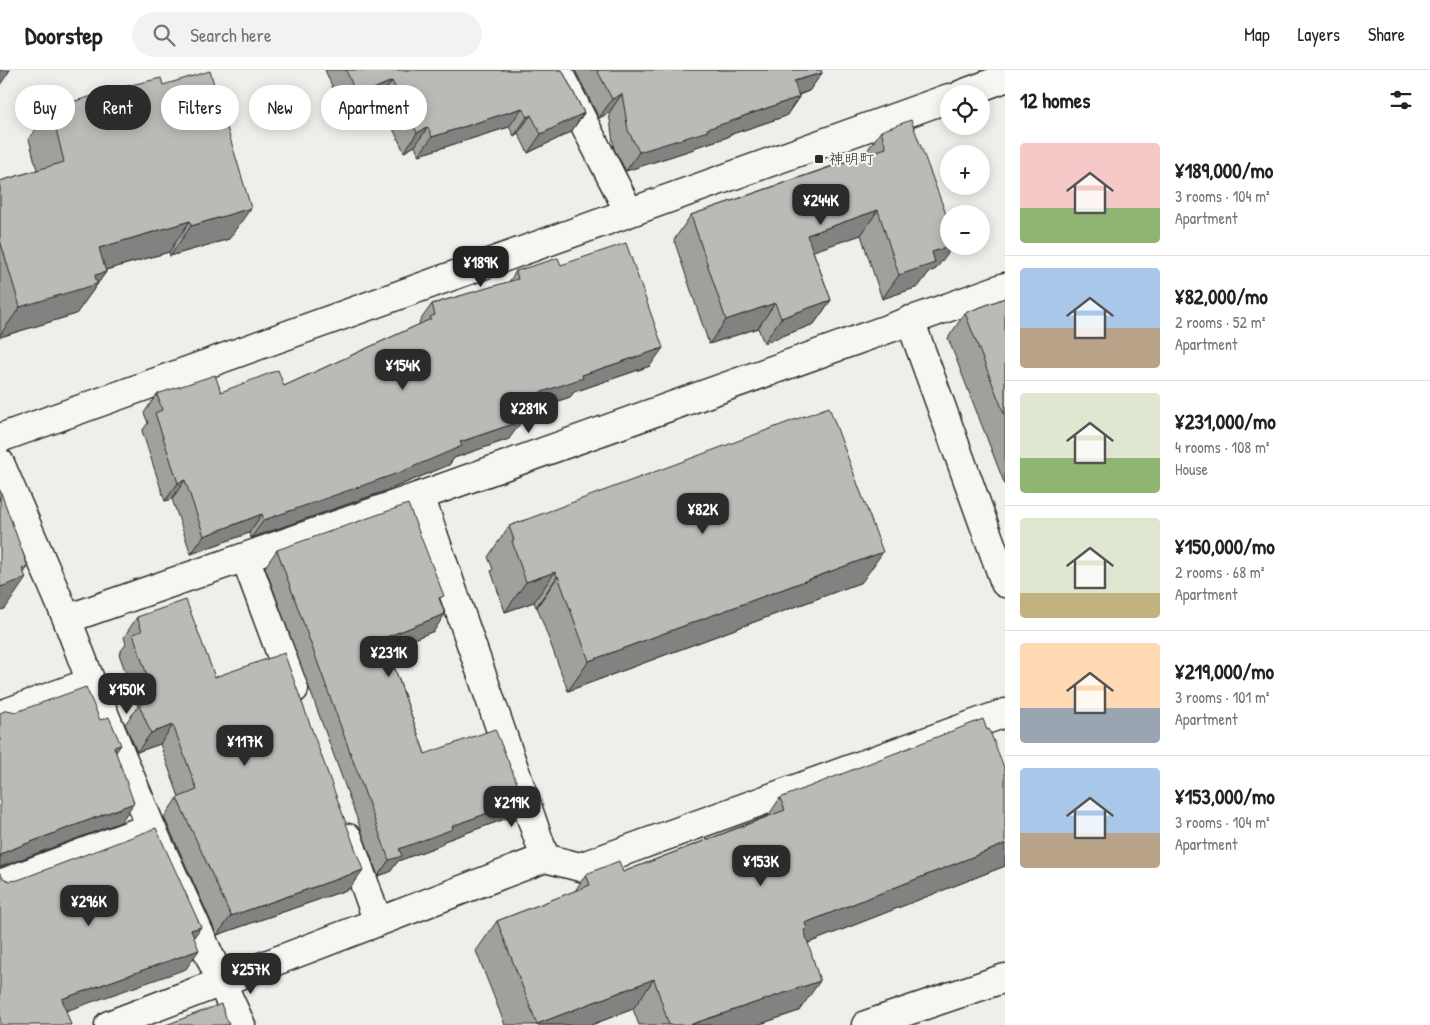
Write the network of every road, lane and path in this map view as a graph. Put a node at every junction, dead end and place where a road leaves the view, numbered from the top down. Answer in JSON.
{"nodes":[{"id":1,"x":557,"y":70,"type":"edge"},
{"id":2,"x":940,"y":101,"type":"edge"},
{"id":3,"x":629,"y":212,"type":"junction"},
{"id":4,"x":1005,"y":286,"type":"edge"},
{"id":5,"x":910,"y":320,"type":"junction"},
{"id":6,"x":0,"y":438,"type":"edge"},
{"id":7,"x":0,"y":463,"type":"edge"},
{"id":8,"x":420,"y":496,"type":"junction"},
{"id":9,"x":245,"y":557,"type":"junction"},
{"id":10,"x":1005,"y":582,"type":"edge"},
{"id":11,"x":67,"y":619,"type":"junction"},
{"id":12,"x":90,"y":682,"type":"junction"},
{"id":13,"x":1005,"y":713,"type":"edge"},
{"id":14,"x":0,"y":715,"type":"edge"},
{"id":15,"x":303,"y":716,"type":"edge"},
{"id":16,"x":340,"y":819,"type":"edge"},
{"id":17,"x":151,"y":828,"type":"junction"},
{"id":18,"x":546,"y":858,"type":"junction"},
{"id":19,"x":0,"y":884,"type":"edge"},
{"id":20,"x":378,"y":922,"type":"junction"},
{"id":21,"x":1005,"y":978,"type":"edge"},
{"id":22,"x":222,"y":981,"type":"junction"},
{"id":23,"x":109,"y":1025,"type":"edge"},
{"id":24,"x":241,"y":1025,"type":"edge"},
{"id":25,"x":866,"y":1025,"type":"edge"}],
"edges":[{"from":1,"to":3,"type":"street"},
{"from":2,"to":3,"type":"street"},
{"from":3,"to":6,"type":"street"},
{"from":4,"to":5,"type":"street"},
{"from":5,"to":8,"type":"street"},
{"from":5,"to":10,"type":"street"},
{"from":7,"to":11,"type":"street"},
{"from":8,"to":9,"type":"street"},
{"from":8,"to":18,"type":"street"},
{"from":9,"to":11,"type":"street"},
{"from":9,"to":15,"type":"street"},
{"from":11,"to":12,"type":"street"},
{"from":12,"to":14,"type":"street"},
{"from":12,"to":17,"type":"street"},
{"from":13,"to":18,"type":"street"},
{"from":16,"to":20,"type":"street"},
{"from":17,"to":19,"type":"street"},
{"from":17,"to":22,"type":"street"},
{"from":18,"to":20,"type":"street"},
{"from":20,"to":22,"type":"street"},
{"from":21,"to":25,"type":"street"},
{"from":22,"to":23,"type":"street"},
{"from":22,"to":24,"type":"street"}]}
